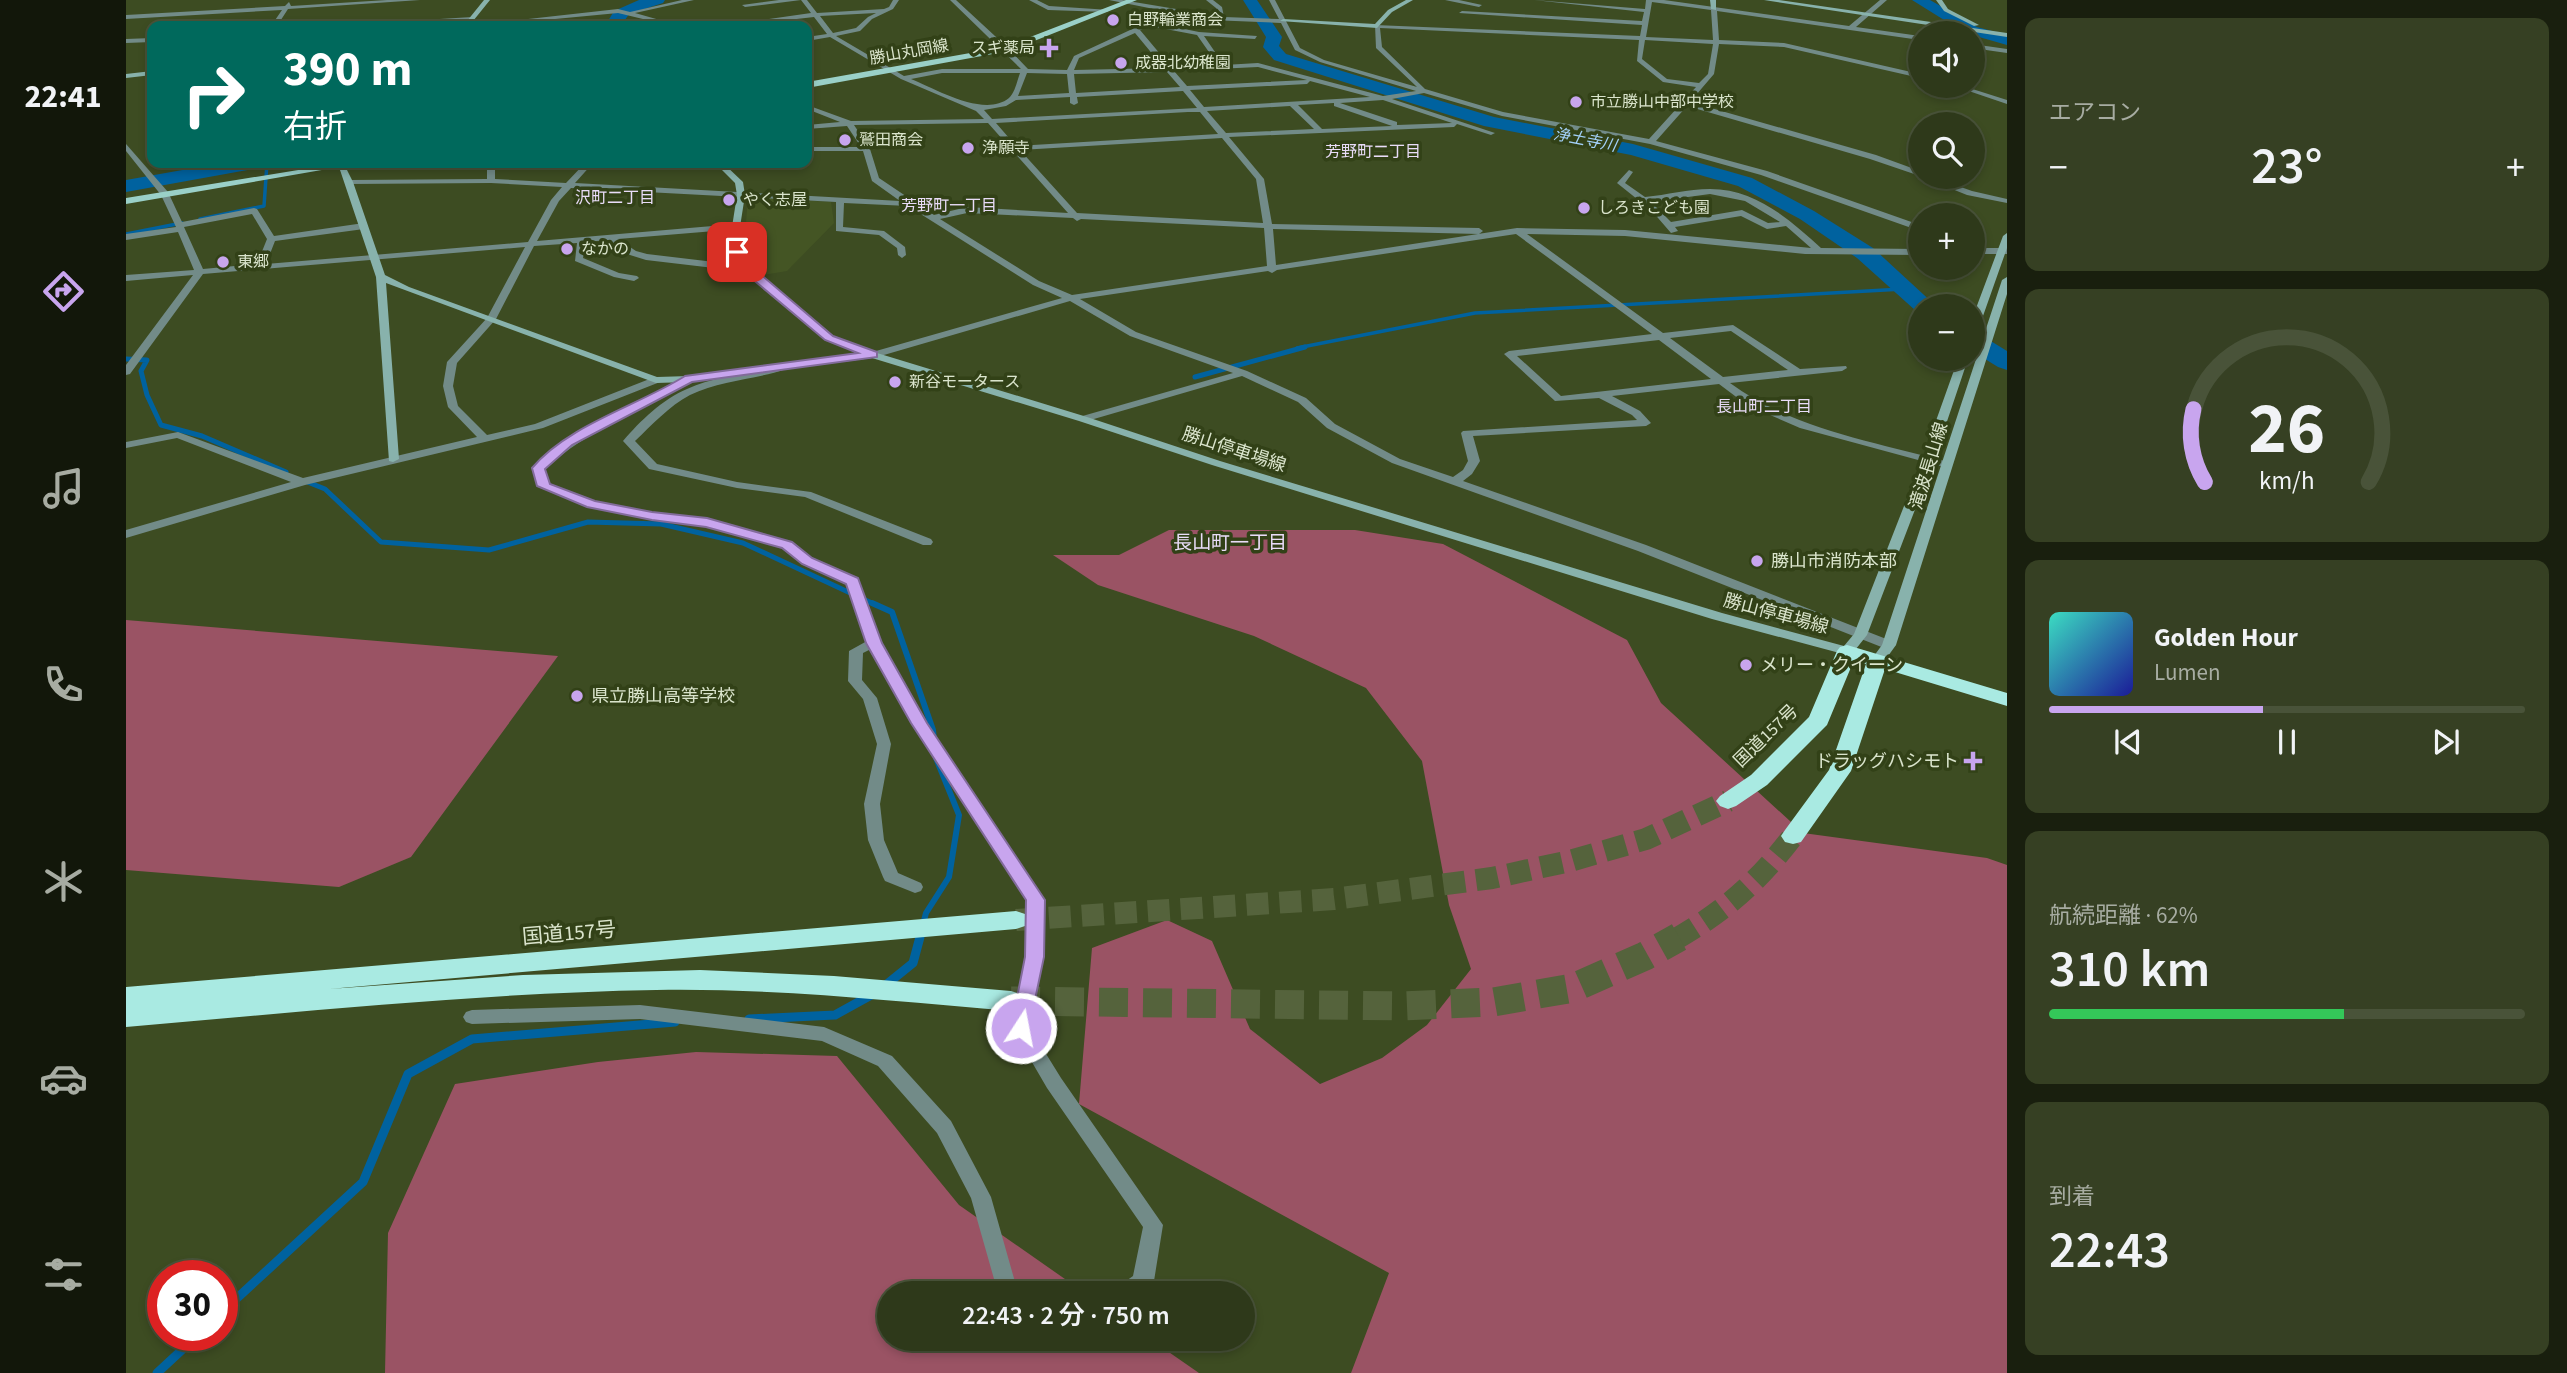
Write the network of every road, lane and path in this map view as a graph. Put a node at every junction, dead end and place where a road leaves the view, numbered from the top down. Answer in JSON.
{"nodes":[{"id":1,"x":292,"y":0,"type":"edge"},
{"id":2,"x":417,"y":0,"type":"edge"},
{"id":3,"x":487,"y":0,"type":"edge"},
{"id":4,"x":691,"y":0,"type":"edge"},
{"id":5,"x":798,"y":0,"type":"edge"},
{"id":6,"x":804,"y":0,"type":"edge"},
{"id":7,"x":896,"y":0,"type":"edge"},
{"id":8,"x":953,"y":0,"type":"edge"},
{"id":9,"x":1032,"y":0,"type":"edge"},
{"id":10,"x":1112,"y":0,"type":"edge"},
{"id":11,"x":1209,"y":0,"type":"edge"},
{"id":12,"x":1272,"y":0,"type":"edge"},
{"id":13,"x":1410,"y":0,"type":"edge"},
{"id":14,"x":1448,"y":0,"type":"edge"},
{"id":15,"x":1488,"y":0,"type":"edge"},
{"id":16,"x":1537,"y":0,"type":"edge"},
{"id":17,"x":1651,"y":0,"type":"edge"},
{"id":18,"x":1713,"y":0,"type":"edge"},
{"id":19,"x":1767,"y":0,"type":"edge"},
{"id":20,"x":1884,"y":0,"type":"edge"},
{"id":21,"x":1939,"y":0,"type":"edge"},
{"id":22,"x":379,"y":1,"type":"edge"},
{"id":23,"x":1129,"y":1,"type":"edge"},
{"id":24,"x":602,"y":5,"type":"dead end"},
{"id":25,"x":744,"y":5,"type":"dead end"},
{"id":26,"x":1479,"y":5,"type":"junction"},
{"id":27,"x":286,"y":7,"type":"junction"},
{"id":28,"x":1714,"y":9,"type":"junction"},
{"id":29,"x":1107,"y":10,"type":"junction"},
{"id":30,"x":608,"y":11,"type":"junction"},
{"id":31,"x":884,"y":11,"type":"junction"},
{"id":32,"x":1647,"y":11,"type":"junction"},
{"id":33,"x":1175,"y":12,"type":"junction"},
{"id":34,"x":632,"y":13,"type":"junction"},
{"id":35,"x":1462,"y":13,"type":"junction"},
{"id":36,"x":1867,"y":15,"type":"junction"},
{"id":37,"x":815,"y":16,"type":"junction"},
{"id":38,"x":126,"y":17,"type":"edge"},
{"id":39,"x":1221,"y":18,"type":"junction"},
{"id":40,"x":1782,"y":18,"type":"junction"},
{"id":41,"x":472,"y":19,"type":"joint"},
{"id":42,"x":1247,"y":20,"type":"junction"},
{"id":43,"x":277,"y":21,"type":"edge"},
{"id":44,"x":440,"y":21,"type":"edge"},
{"id":45,"x":513,"y":21,"type":"edge"},
{"id":46,"x":660,"y":21,"type":"edge"},
{"id":47,"x":770,"y":21,"type":"edge"},
{"id":48,"x":1283,"y":22,"type":"junction"},
{"id":49,"x":1645,"y":23,"type":"junction"},
{"id":50,"x":1150,"y":24,"type":"junction"},
{"id":51,"x":1377,"y":26,"type":"junction"},
{"id":52,"x":1851,"y":28,"type":"junction"},
{"id":53,"x":1136,"y":30,"type":"junction"},
{"id":54,"x":1464,"y":30,"type":"junction"},
{"id":55,"x":1199,"y":34,"type":"junction"},
{"id":56,"x":2006,"y":34,"type":"edge"},
{"id":57,"x":1908,"y":36,"type":"edge"},
{"id":58,"x":833,"y":37,"type":"junction"},
{"id":59,"x":1642,"y":38,"type":"junction"},
{"id":60,"x":812,"y":39,"type":"edge"},
{"id":61,"x":147,"y":40,"type":"edge"},
{"id":62,"x":126,"y":41,"type":"edge"},
{"id":63,"x":1716,"y":42,"type":"junction"},
{"id":64,"x":1784,"y":45,"type":"junction"},
{"id":65,"x":1985,"y":48,"type":"edge"},
{"id":66,"x":1006,"y":49,"type":"junction"},
{"id":67,"x":2007,"y":51,"type":"edge"},
{"id":68,"x":1222,"y":66,"type":"junction"},
{"id":69,"x":1169,"y":69,"type":"junction"},
{"id":70,"x":1025,"y":70,"type":"junction"},
{"id":71,"x":890,"y":71,"type":"junction"},
{"id":72,"x":1070,"y":71,"type":"junction"},
{"id":73,"x":1908,"y":73,"type":"edge"},
{"id":74,"x":147,"y":74,"type":"edge"},
{"id":75,"x":126,"y":76,"type":"edge"},
{"id":76,"x":903,"y":78,"type":"junction"},
{"id":77,"x":1322,"y":81,"type":"junction"},
{"id":78,"x":812,"y":84,"type":"edge"},
{"id":79,"x":1699,"y":85,"type":"junction"},
{"id":80,"x":1184,"y":89,"type":"junction"},
{"id":81,"x":1426,"y":91,"type":"junction"},
{"id":82,"x":1073,"y":95,"type":"junction"},
{"id":83,"x":1985,"y":95,"type":"edge"},
{"id":84,"x":1014,"y":98,"type":"junction"},
{"id":85,"x":1386,"y":98,"type":"junction"},
{"id":86,"x":1329,"y":102,"type":"junction"},
{"id":87,"x":2007,"y":102,"type":"edge"},
{"id":88,"x":1684,"y":103,"type":"junction"},
{"id":89,"x":1292,"y":104,"type":"junction"},
{"id":90,"x":812,"y":109,"type":"edge"},
{"id":91,"x":979,"y":109,"type":"junction"},
{"id":92,"x":1200,"y":109,"type":"junction"},
{"id":93,"x":1075,"y":117,"type":"junction"},
{"id":94,"x":990,"y":121,"type":"junction"},
{"id":95,"x":848,"y":122,"type":"junction"},
{"id":96,"x":1466,"y":125,"type":"junction"},
{"id":97,"x":812,"y":126,"type":"edge"},
{"id":98,"x":1402,"y":127,"type":"junction"},
{"id":99,"x":1321,"y":132,"type":"junction"},
{"id":100,"x":1491,"y":132,"type":"dead end"},
{"id":101,"x":1226,"y":137,"type":"junction"},
{"id":102,"x":1651,"y":142,"type":"junction"},
{"id":103,"x":126,"y":146,"type":"edge"},
{"id":104,"x":812,"y":149,"type":"edge"},
{"id":105,"x":866,"y":149,"type":"junction"},
{"id":106,"x":1014,"y":149,"type":"junction"},
{"id":107,"x":317,"y":168,"type":"edge"},
{"id":108,"x":342,"y":168,"type":"edge"},
{"id":109,"x":491,"y":168,"type":"edge"},
{"id":110,"x":585,"y":168,"type":"edge"},
{"id":111,"x":723,"y":168,"type":"edge"},
{"id":112,"x":1908,"y":170,"type":"edge"},
{"id":113,"x":1629,"y":172,"type":"dead end"},
{"id":114,"x":491,"y":181,"type":"junction"},
{"id":115,"x":349,"y":182,"type":"junction"},
{"id":116,"x":570,"y":185,"type":"junction"},
{"id":117,"x":1959,"y":189,"type":"edge"},
{"id":118,"x":165,"y":194,"type":"junction"},
{"id":119,"x":741,"y":195,"type":"junction"},
{"id":120,"x":1644,"y":200,"type":"junction"},
{"id":121,"x":126,"y":201,"type":"edge"},
{"id":122,"x":2007,"y":201,"type":"edge"},
{"id":123,"x":840,"y":202,"type":"junction"},
{"id":124,"x":910,"y":204,"type":"junction"},
{"id":125,"x":932,"y":218,"type":"junction"},
{"id":126,"x":1077,"y":218,"type":"junction"},
{"id":127,"x":1789,"y":223,"type":"junction"},
{"id":128,"x":1908,"y":224,"type":"edge"},
{"id":129,"x":1671,"y":225,"type":"junction"},
{"id":130,"x":364,"y":226,"type":"junction"},
{"id":131,"x":1268,"y":226,"type":"junction"},
{"id":132,"x":179,"y":227,"type":"junction"},
{"id":133,"x":736,"y":227,"type":"junction"},
{"id":134,"x":1518,"y":231,"type":"junction"},
{"id":135,"x":2007,"y":236,"type":"edge"},
{"id":136,"x":126,"y":237,"type":"edge"},
{"id":137,"x":610,"y":238,"type":"junction"},
{"id":138,"x":1679,"y":238,"type":"junction"},
{"id":139,"x":271,"y":239,"type":"junction"},
{"id":140,"x":582,"y":240,"type":"junction"},
{"id":141,"x":530,"y":245,"type":"junction"},
{"id":142,"x":1985,"y":250,"type":"edge"},
{"id":143,"x":1819,"y":251,"type":"junction"},
{"id":144,"x":2004,"y":251,"type":"edge"},
{"id":145,"x":1908,"y":252,"type":"edge"},
{"id":146,"x":902,"y":255,"type":"dead end"},
{"id":147,"x":375,"y":257,"type":"junction"},
{"id":148,"x":260,"y":267,"type":"junction"},
{"id":149,"x":748,"y":269,"type":"junction"},
{"id":150,"x":1272,"y":270,"type":"junction"},
{"id":151,"x":200,"y":272,"type":"junction"},
{"id":152,"x":381,"y":277,"type":"junction"},
{"id":153,"x":126,"y":278,"type":"edge"},
{"id":154,"x":634,"y":278,"type":"dead end"},
{"id":155,"x":2007,"y":281,"type":"edge"},
{"id":156,"x":1071,"y":298,"type":"junction"},
{"id":157,"x":1985,"y":299,"type":"edge"},
{"id":158,"x":491,"y":319,"type":"junction"},
{"id":159,"x":1660,"y":335,"type":"junction"},
{"id":160,"x":873,"y":355,"type":"junction"},
{"id":161,"x":782,"y":368,"type":"junction"},
{"id":162,"x":1842,"y":368,"type":"dead end"},
{"id":163,"x":1959,"y":371,"type":"edge"},
{"id":164,"x":126,"y":372,"type":"edge"},
{"id":165,"x":1798,"y":372,"type":"junction"},
{"id":166,"x":1243,"y":373,"type":"junction"},
{"id":167,"x":689,"y":379,"type":"junction"},
{"id":168,"x":656,"y":380,"type":"junction"},
{"id":169,"x":1724,"y":382,"type":"junction"},
{"id":170,"x":1601,"y":395,"type":"junction"},
{"id":171,"x":1083,"y":419,"type":"junction"},
{"id":172,"x":484,"y":438,"type":"junction"},
{"id":173,"x":126,"y":445,"type":"edge"},
{"id":174,"x":393,"y":459,"type":"junction"},
{"id":175,"x":1928,"y":460,"type":"junction"},
{"id":176,"x":1948,"y":466,"type":"junction"},
{"id":177,"x":303,"y":482,"type":"junction"},
{"id":178,"x":1453,"y":482,"type":"junction"},
{"id":179,"x":126,"y":534,"type":"edge"},
{"id":180,"x":927,"y":542,"type":"dead end"},
{"id":181,"x":874,"y":643,"type":"junction"},
{"id":182,"x":1853,"y":643,"type":"junction"},
{"id":183,"x":1884,"y":653,"type":"junction"},
{"id":184,"x":2007,"y":700,"type":"edge"},
{"id":185,"x":1728,"y":801,"type":"tunnel mouth"},
{"id":186,"x":1793,"y":836,"type":"tunnel mouth"},
{"id":187,"x":915,"y":887,"type":"dead end"},
{"id":188,"x":1016,"y":920,"type":"tunnel mouth"},
{"id":189,"x":126,"y":997,"type":"edge"},
{"id":190,"x":1011,"y":1001,"type":"tunnel mouth"},
{"id":191,"x":126,"y":1017,"type":"edge"},
{"id":192,"x":472,"y":1017,"type":"dead end"},
{"id":193,"x":1004,"y":1281,"type":"edge"},
{"id":194,"x":1143,"y":1281,"type":"edge"}],
"edges":[{"from":1,"to":27,"type":"street"},
{"from":2,"to":22,"type":"street"},
{"from":3,"to":41,"type":"main road"},
{"from":4,"to":34,"type":"street"},
{"from":5,"to":25,"type":"street"},
{"from":6,"to":37,"type":"street"},
{"from":7,"to":31,"type":"street"},
{"from":8,"to":66,"type":"street"},
{"from":9,"to":29,"type":"street"},
{"from":10,"to":23,"type":"street"},
{"from":11,"to":39,"type":"street"},
{"from":12,"to":48,"type":"street"},
{"from":13,"to":51,"type":"main road"},
{"from":14,"to":26,"type":"street"},
{"from":15,"to":26,"type":"street"},
{"from":16,"to":32,"type":"street"},
{"from":17,"to":28,"type":"street"},
{"from":17,"to":32,"type":"street"},
{"from":18,"to":28,"type":"main road"},
{"from":19,"to":36,"type":"main road"},
{"from":20,"to":36,"type":"street"},
{"from":21,"to":56,"type":"main road"},
{"from":22,"to":27,"type":"street"},
{"from":23,"to":29,"type":"main road","name":"勝山丸岡線"},
{"from":23,"to":33,"type":"street"},
{"from":24,"to":30,"type":"street"},
{"from":26,"to":35,"type":"street"},
{"from":27,"to":38,"type":"street"},
{"from":27,"to":43,"type":"street"},
{"from":28,"to":40,"type":"street"},
{"from":28,"to":63,"type":"street"},
{"from":29,"to":66,"type":"main road","name":"勝山丸岡線"},
{"from":30,"to":34,"type":"street"},
{"from":30,"to":45,"type":"street"},
{"from":31,"to":37,"type":"street"},
{"from":31,"to":58,"type":"street"},
{"from":32,"to":49,"type":"street"},
{"from":33,"to":39,"type":"street"},
{"from":33,"to":50,"type":"street"},
{"from":34,"to":46,"type":"street"},
{"from":35,"to":49,"type":"street"},
{"from":35,"to":54,"type":"street"},
{"from":36,"to":52,"type":"street"},
{"from":36,"to":56,"type":"main road"},
{"from":37,"to":47,"type":"street"},
{"from":37,"to":58,"type":"street"},
{"from":39,"to":42,"type":"street"},
{"from":40,"to":52,"type":"street"},
{"from":40,"to":64,"type":"street"},
{"from":41,"to":44,"type":"street"},
{"from":42,"to":48,"type":"street"},
{"from":42,"to":55,"type":"street"},
{"from":48,"to":51,"type":"main road"},
{"from":48,"to":81,"type":"street"},
{"from":49,"to":59,"type":"street"},
{"from":50,"to":53,"type":"street"},
{"from":50,"to":55,"type":"street"},
{"from":51,"to":54,"type":"street"},
{"from":51,"to":81,"type":"street"},
{"from":52,"to":57,"type":"street"},
{"from":53,"to":69,"type":"street"},
{"from":53,"to":72,"type":"street"},
{"from":54,"to":59,"type":"street"},
{"from":55,"to":68,"type":"street"},
{"from":58,"to":60,"type":"street"},
{"from":58,"to":71,"type":"street"},
{"from":59,"to":63,"type":"street"},
{"from":59,"to":79,"type":"street"},
{"from":61,"to":62,"type":"street"},
{"from":63,"to":64,"type":"street"},
{"from":63,"to":79,"type":"street"},
{"from":64,"to":73,"type":"street"},
{"from":65,"to":67,"type":"street"},
{"from":66,"to":70,"type":"street"},
{"from":66,"to":71,"type":"main road","name":"勝山丸岡線"},
{"from":68,"to":69,"type":"street"},
{"from":68,"to":77,"type":"street"},
{"from":69,"to":72,"type":"street"},
{"from":69,"to":80,"type":"street"},
{"from":70,"to":72,"type":"street"},
{"from":70,"to":76,"type":"street"},
{"from":70,"to":84,"type":"street"},
{"from":71,"to":76,"type":"street"},
{"from":71,"to":78,"type":"main road","name":"勝山丸岡線"},
{"from":72,"to":82,"type":"street"},
{"from":74,"to":75,"type":"main road"},
{"from":76,"to":91,"type":"street"},
{"from":77,"to":80,"type":"street"},
{"from":77,"to":85,"type":"street"},
{"from":79,"to":88,"type":"street"},
{"from":80,"to":82,"type":"street"},
{"from":80,"to":92,"type":"street"},
{"from":81,"to":85,"type":"street"},
{"from":81,"to":102,"type":"street"},
{"from":82,"to":84,"type":"street"},
{"from":82,"to":93,"type":"street"},
{"from":83,"to":87,"type":"street"},
{"from":84,"to":91,"type":"street"},
{"from":85,"to":86,"type":"street"},
{"from":85,"to":96,"type":"street"},
{"from":86,"to":89,"type":"street"},
{"from":86,"to":98,"type":"street"},
{"from":88,"to":102,"type":"street"},
{"from":88,"to":112,"type":"street"},
{"from":89,"to":92,"type":"street"},
{"from":89,"to":99,"type":"street"},
{"from":90,"to":95,"type":"street"},
{"from":91,"to":94,"type":"street"},
{"from":92,"to":93,"type":"street"},
{"from":92,"to":101,"type":"street"},
{"from":93,"to":94,"type":"street"},
{"from":94,"to":95,"type":"street"},
{"from":94,"to":106,"type":"street"},
{"from":95,"to":97,"type":"street"},
{"from":95,"to":105,"type":"street"},
{"from":96,"to":98,"type":"street"},
{"from":96,"to":100,"type":"street"},
{"from":98,"to":99,"type":"street"},
{"from":99,"to":101,"type":"street"},
{"from":101,"to":106,"type":"street"},
{"from":101,"to":131,"type":"street"},
{"from":102,"to":128,"type":"street"},
{"from":103,"to":118,"type":"street"},
{"from":104,"to":105,"type":"street"},
{"from":105,"to":124,"type":"street"},
{"from":106,"to":126,"type":"street"},
{"from":107,"to":118,"type":"main road"},
{"from":108,"to":115,"type":"main road"},
{"from":109,"to":114,"type":"street"},
{"from":110,"to":116,"type":"street"},
{"from":111,"to":119,"type":"main road"},
{"from":113,"to":120,"type":"street"},
{"from":114,"to":115,"type":"street"},
{"from":114,"to":116,"type":"street"},
{"from":115,"to":130,"type":"main road"},
{"from":116,"to":119,"type":"street"},
{"from":116,"to":141,"type":"street"},
{"from":117,"to":122,"type":"street"},
{"from":118,"to":121,"type":"main road"},
{"from":118,"to":132,"type":"street"},
{"from":119,"to":123,"type":"street"},
{"from":119,"to":133,"type":"main road","name":"勝山停車場線"},
{"from":120,"to":127,"type":"street"},
{"from":120,"to":129,"type":"street"},
{"from":123,"to":124,"type":"street"},
{"from":123,"to":146,"type":"street"},
{"from":124,"to":125,"type":"street"},
{"from":125,"to":126,"type":"street"},
{"from":125,"to":156,"type":"street"},
{"from":126,"to":131,"type":"street"},
{"from":127,"to":129,"type":"street"},
{"from":127,"to":143,"type":"street"},
{"from":129,"to":138,"type":"street"},
{"from":130,"to":139,"type":"street"},
{"from":130,"to":147,"type":"main road"},
{"from":131,"to":134,"type":"street"},
{"from":131,"to":150,"type":"street"},
{"from":132,"to":136,"type":"street"},
{"from":132,"to":139,"type":"street"},
{"from":132,"to":151,"type":"street"},
{"from":133,"to":137,"type":"street"},
{"from":133,"to":149,"type":"main road","name":"勝山停車場線"},
{"from":134,"to":138,"type":"street"},
{"from":134,"to":150,"type":"street"},
{"from":134,"to":159,"type":"street"},
{"from":135,"to":144,"type":"main road"},
{"from":137,"to":140,"type":"street"},
{"from":137,"to":149,"type":"street"},
{"from":138,"to":143,"type":"street"},
{"from":139,"to":148,"type":"street"},
{"from":140,"to":141,"type":"street"},
{"from":140,"to":154,"type":"street"},
{"from":141,"to":147,"type":"street"},
{"from":141,"to":158,"type":"street"},
{"from":142,"to":144,"type":"street"},
{"from":143,"to":145,"type":"street"},
{"from":144,"to":157,"type":"main road"},
{"from":147,"to":148,"type":"street"},
{"from":147,"to":152,"type":"main road"},
{"from":148,"to":151,"type":"street"},
{"from":149,"to":160,"type":"main road","name":"勝山停車場線"},
{"from":150,"to":156,"type":"street"},
{"from":151,"to":153,"type":"street"},
{"from":151,"to":164,"type":"street"},
{"from":152,"to":158,"type":"main road"},
{"from":152,"to":174,"type":"main road"},
{"from":155,"to":176,"type":"main road","name":"滝波長山線"},
{"from":156,"to":160,"type":"street"},
{"from":156,"to":166,"type":"street"},
{"from":158,"to":168,"type":"main road"},
{"from":158,"to":172,"type":"street"},
{"from":159,"to":165,"type":"street"},
{"from":159,"to":169,"type":"street"},
{"from":159,"to":170,"type":"street"},
{"from":160,"to":161,"type":"main road"},
{"from":160,"to":171,"type":"main road","name":"勝山停車場線"},
{"from":161,"to":167,"type":"main road"},
{"from":161,"to":180,"type":"street"},
{"from":162,"to":165,"type":"street"},
{"from":163,"to":175,"type":"main road","name":"滝波長山線"},
{"from":165,"to":169,"type":"street"},
{"from":166,"to":171,"type":"street"},
{"from":166,"to":178,"type":"street"},
{"from":167,"to":168,"type":"main road"},
{"from":167,"to":181,"type":"street"},
{"from":168,"to":172,"type":"street"},
{"from":169,"to":170,"type":"street"},
{"from":169,"to":175,"type":"street"},
{"from":170,"to":178,"type":"street"},
{"from":171,"to":182,"type":"main road","name":"勝山停車場線"},
{"from":172,"to":174,"type":"street"},
{"from":173,"to":177,"type":"street"},
{"from":174,"to":177,"type":"street"},
{"from":175,"to":176,"type":"street"},
{"from":175,"to":182,"type":"main road","name":"滝波長山線"},
{"from":176,"to":183,"type":"main road","name":"滝波長山線"},
{"from":177,"to":179,"type":"street"},
{"from":178,"to":182,"type":"street"},
{"from":181,"to":187,"type":"street"},
{"from":181,"to":194,"type":"street"},
{"from":182,"to":183,"type":"highway"},
{"from":182,"to":185,"type":"highway","name":"国道157号"},
{"from":183,"to":184,"type":"highway"},
{"from":183,"to":186,"type":"highway"},
{"from":188,"to":189,"type":"highway","name":"国道157号"},
{"from":190,"to":191,"type":"highway"},
{"from":192,"to":193,"type":"street"}]}
